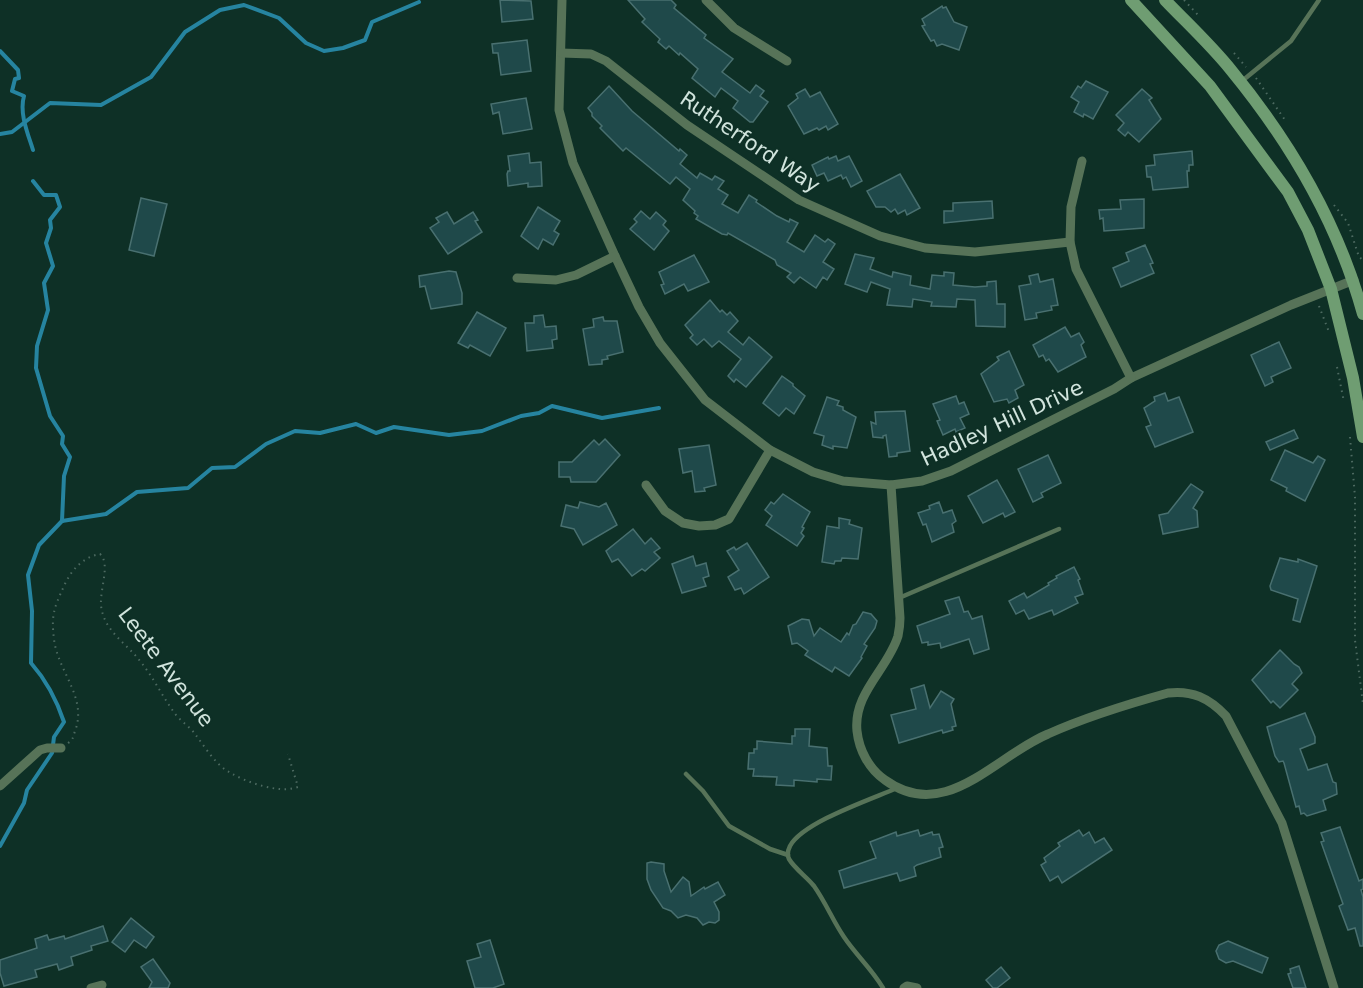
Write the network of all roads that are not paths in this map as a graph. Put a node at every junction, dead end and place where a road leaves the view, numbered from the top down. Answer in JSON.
{"nodes":[{"id":1,"x":562,"y":0,"type":"edge"},
{"id":2,"x":706,"y":0,"type":"edge"},
{"id":3,"x":1131,"y":0,"type":"edge"},
{"id":4,"x":1165,"y":0,"type":"edge"},
{"id":5,"x":1319,"y":0,"type":"edge"},
{"id":6,"x":561,"y":53,"type":"junction"},
{"id":7,"x":787,"y":61,"type":"dead end"},
{"id":8,"x":1240,"y":82,"type":"junction"},
{"id":9,"x":1082,"y":161,"type":"dead end"},
{"id":10,"x":1070,"y":242,"type":"junction"},
{"id":11,"x":615,"y":256,"type":"junction"},
{"id":12,"x":517,"y":278,"type":"dead end"},
{"id":13,"x":1354,"y":280,"type":"junction"},
{"id":14,"x":1331,"y":289,"type":"junction"},
{"id":15,"x":1363,"y":314,"type":"edge"},
{"id":16,"x":1131,"y":378,"type":"junction"},
{"id":17,"x":1363,"y":437,"type":"edge"},
{"id":18,"x":770,"y":450,"type":"junction"},
{"id":19,"x":646,"y":485,"type":"dead end"},
{"id":20,"x":891,"y":485,"type":"junction"},
{"id":21,"x":1059,"y":529,"type":"dead end"},
{"id":22,"x":899,"y":598,"type":"junction"},
{"id":23,"x":61,"y":748,"type":"road end"},
{"id":24,"x":686,"y":774,"type":"dead end"},
{"id":25,"x":0,"y":786,"type":"edge"},
{"id":26,"x":898,"y":787,"type":"junction"},
{"id":27,"x":788,"y":855,"type":"junction"},
{"id":28,"x":102,"y":985,"type":"dead end"},
{"id":29,"x":91,"y":988,"type":"edge"},
{"id":30,"x":883,"y":988,"type":"edge"},
{"id":31,"x":904,"y":988,"type":"edge"},
{"id":32,"x":916,"y":988,"type":"edge"},
{"id":33,"x":1334,"y":988,"type":"edge"}],
"edges":[{"from":1,"to":6,"type":"street","name":"Hadley Hill Drive"},
{"from":2,"to":7,"type":"street"},
{"from":3,"to":14,"type":"main road"},
{"from":4,"to":8,"type":"main road"},
{"from":5,"to":8,"type":"lane"},
{"from":6,"to":10,"type":"street","name":"Rutherford Way"},
{"from":6,"to":11,"type":"street","name":"Hadley Hill Drive"},
{"from":8,"to":13,"type":"main road"},
{"from":9,"to":10,"type":"street"},
{"from":10,"to":16,"type":"street"},
{"from":11,"to":12,"type":"street"},
{"from":11,"to":18,"type":"street","name":"Hadley Hill Drive"},
{"from":13,"to":14,"type":"street","name":"Hadley Hill Drive"},
{"from":13,"to":15,"type":"main road"},
{"from":14,"to":16,"type":"street","name":"Hadley Hill Drive"},
{"from":14,"to":17,"type":"main road"},
{"from":16,"to":20,"type":"street","name":"Hadley Hill Drive"},
{"from":18,"to":19,"type":"street"},
{"from":18,"to":20,"type":"street","name":"Hadley Hill Drive"},
{"from":20,"to":22,"type":"street"},
{"from":21,"to":22,"type":"lane"},
{"from":22,"to":26,"type":"street"},
{"from":23,"to":25,"type":"street"},
{"from":24,"to":27,"type":"lane"},
{"from":26,"to":27,"type":"lane"},
{"from":26,"to":33,"type":"street"},
{"from":27,"to":30,"type":"lane"},
{"from":28,"to":29,"type":"street"},
{"from":31,"to":32,"type":"street"}]}
